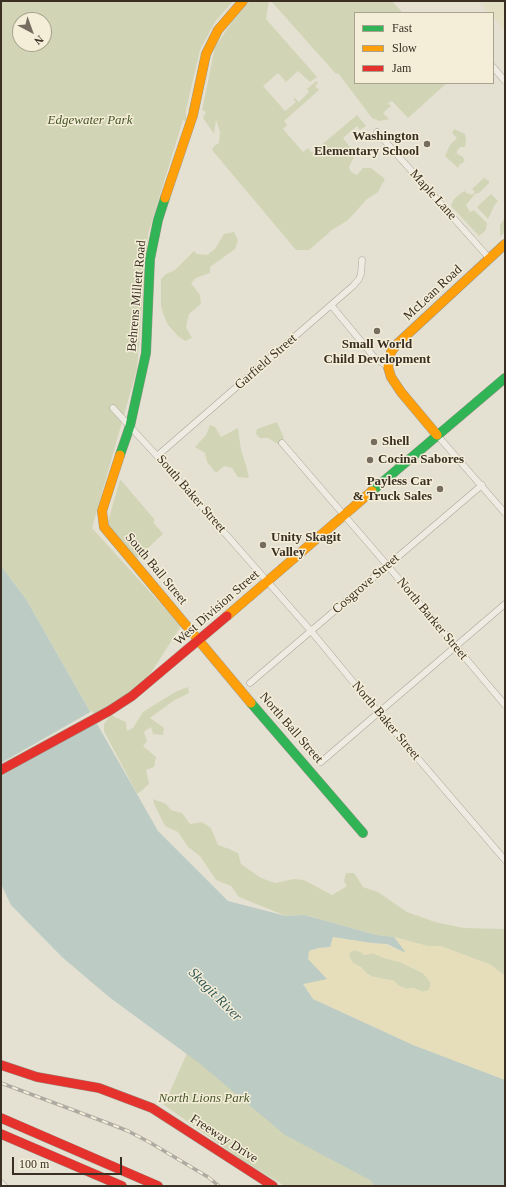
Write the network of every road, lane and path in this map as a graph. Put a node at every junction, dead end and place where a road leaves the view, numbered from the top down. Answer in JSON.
{"nodes":[{"id":1,"x":243,"y":1,"type":"edge"},
{"id":2,"x":494,"y":68,"type":"edge"},
{"id":3,"x":505,"y":82,"type":"edge"},
{"id":4,"x":377,"y":132,"type":"dead end"},
{"id":5,"x":505,"y":244,"type":"edge"},
{"id":6,"x":489,"y":258,"type":"junction"},
{"id":7,"x":362,"y":260,"type":"dead end"},
{"id":8,"x":331,"y":305,"type":"junction"},
{"id":9,"x":388,"y":367,"type":"junction"},
{"id":10,"x":505,"y":378,"type":"edge"},
{"id":11,"x":113,"y":408,"type":"dead end"},
{"id":12,"x":130,"y":426,"type":"junction"},
{"id":13,"x":437,"y":435,"type":"junction"},
{"id":14,"x":282,"y":443,"type":"dead end"},
{"id":15,"x":157,"y":456,"type":"junction"},
{"id":16,"x":482,"y":485,"type":"junction"},
{"id":17,"x":102,"y":511,"type":"joint"},
{"id":18,"x":505,"y":513,"type":"edge"},
{"id":19,"x":343,"y":515,"type":"junction"},
{"id":20,"x":387,"y":565,"type":"junction"},
{"id":21,"x":267,"y":582,"type":"junction"},
{"id":22,"x":505,"y":604,"type":"edge"},
{"id":23,"x":311,"y":631,"type":"junction"},
{"id":24,"x":198,"y":641,"type":"junction"},
{"id":25,"x":455,"y":646,"type":"junction"},
{"id":26,"x":250,"y":684,"type":"dead end"},
{"id":27,"x":505,"y":705,"type":"edge"},
{"id":28,"x":378,"y":712,"type":"junction"},
{"id":29,"x":321,"y":762,"type":"dead end"},
{"id":30,"x":1,"y":770,"type":"edge"},
{"id":31,"x":363,"y":833,"type":"dead end"},
{"id":32,"x":505,"y":860,"type":"edge"},
{"id":33,"x":1,"y":1065,"type":"edge"},
{"id":34,"x":1,"y":1118,"type":"edge"},
{"id":35,"x":1,"y":1134,"type":"edge"},
{"id":36,"x":1,"y":1183,"type":"edge"},
{"id":37,"x":4,"y":1186,"type":"edge"},
{"id":38,"x":122,"y":1186,"type":"edge"},
{"id":39,"x":158,"y":1186,"type":"edge"},
{"id":40,"x":273,"y":1186,"type":"edge"}],
"edges":[{"from":1,"to":12,"type":"main road","name":"Behrens Millett Road"},
{"from":2,"to":3,"type":"street"},
{"from":4,"to":6,"type":"street","name":"Maple Lane"},
{"from":5,"to":6,"type":"main road","name":"McLean Road"},
{"from":6,"to":9,"type":"main road","name":"McLean Road"},
{"from":7,"to":8,"type":"street","name":"Garfield Street"},
{"from":8,"to":9,"type":"street"},
{"from":8,"to":15,"type":"street","name":"Garfield Street"},
{"from":9,"to":13,"type":"main road"},
{"from":10,"to":13,"type":"main road","name":"West Division Street"},
{"from":11,"to":12,"type":"street","name":"South Baker Street"},
{"from":12,"to":15,"type":"street","name":"South Baker Street"},
{"from":12,"to":17,"type":"main road","name":"Behrens Millett Road"},
{"from":13,"to":16,"type":"street"},
{"from":13,"to":19,"type":"main road","name":"West Division Street"},
{"from":14,"to":19,"type":"street","name":"North Barker Street"},
{"from":15,"to":21,"type":"street","name":"South Baker Street"},
{"from":16,"to":18,"type":"street"},
{"from":16,"to":20,"type":"street","name":"Cosgrove Street"},
{"from":17,"to":24,"type":"main road","name":"South Ball Street"},
{"from":19,"to":20,"type":"street","name":"North Barker Street"},
{"from":19,"to":21,"type":"main road","name":"West Division Street"},
{"from":20,"to":23,"type":"street","name":"Cosgrove Street"},
{"from":20,"to":25,"type":"street","name":"North Barker Street"},
{"from":21,"to":23,"type":"street","name":"North Baker Street"},
{"from":21,"to":24,"type":"main road","name":"West Division Street"},
{"from":22,"to":25,"type":"street"},
{"from":23,"to":26,"type":"street","name":"Cosgrove Street"},
{"from":23,"to":28,"type":"street","name":"North Baker Street"},
{"from":24,"to":30,"type":"main road","name":"West Division Street"},
{"from":24,"to":31,"type":"main road","name":"North Ball Street"},
{"from":25,"to":27,"type":"street","name":"North Barker Street"},
{"from":25,"to":28,"type":"street"},
{"from":28,"to":29,"type":"street"},
{"from":28,"to":32,"type":"street","name":"North Baker Street"},
{"from":33,"to":40,"type":"main road","name":"Freeway Drive"},
{"from":34,"to":39,"type":"main road"},
{"from":35,"to":38,"type":"main road"},
{"from":36,"to":37,"type":"street"}]}
